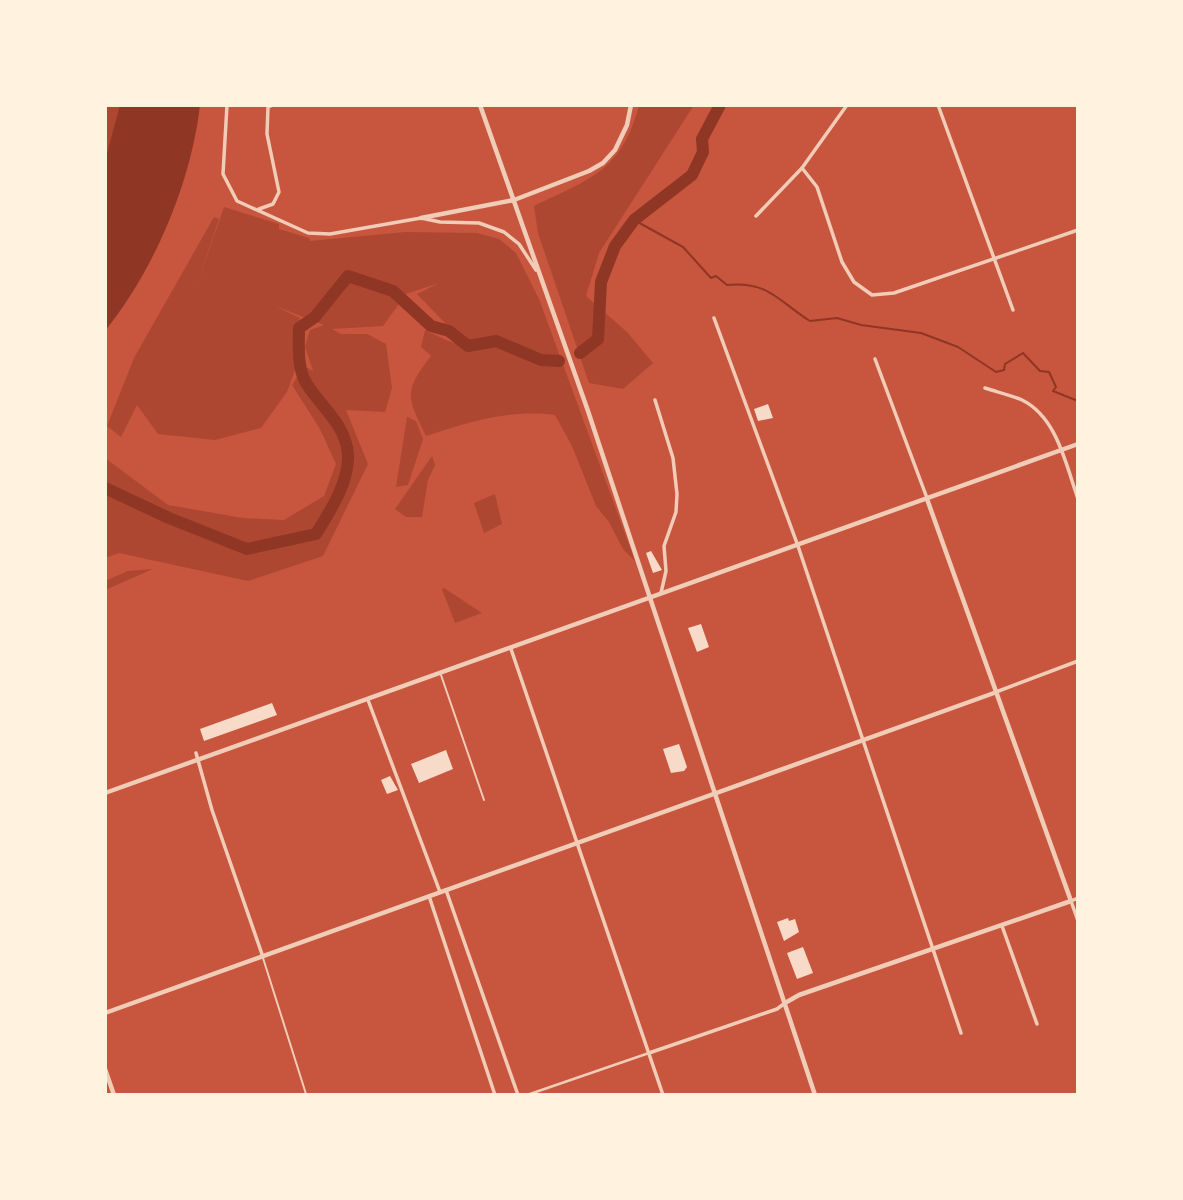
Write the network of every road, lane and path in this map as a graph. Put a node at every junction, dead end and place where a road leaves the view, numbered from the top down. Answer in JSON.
{"nodes":[{"id":1,"x":228,"y":105,"type":"edge"},
{"id":2,"x":480,"y":105,"type":"edge"},
{"id":3,"x":631,"y":105,"type":"edge"},
{"id":4,"x":846,"y":105,"type":"edge"},
{"id":5,"x":938,"y":105,"type":"edge"},
{"id":6,"x":271,"y":106,"type":"edge"},
{"id":7,"x":802,"y":168,"type":"junction"},
{"id":8,"x":514,"y":200,"type":"junction"},
{"id":9,"x":259,"y":210,"type":"junction"},
{"id":10,"x":757,"y":216,"type":"dead end"},
{"id":11,"x":421,"y":218,"type":"junction"},
{"id":12,"x":1078,"y":230,"type":"edge"},
{"id":13,"x":995,"y":260,"type":"junction"},
{"id":14,"x":542,"y":280,"type":"junction"},
{"id":15,"x":1013,"y":310,"type":"dead end"},
{"id":16,"x":714,"y":318,"type":"dead end"},
{"id":17,"x":875,"y":359,"type":"dead end"},
{"id":18,"x":985,"y":388,"type":"dead end"},
{"id":19,"x":655,"y":400,"type":"dead end"},
{"id":20,"x":1078,"y":444,"type":"edge"},
{"id":21,"x":1061,"y":451,"type":"junction"},
{"id":22,"x":927,"y":499,"type":"junction"},
{"id":23,"x":1078,"y":499,"type":"edge"},
{"id":24,"x":798,"y":546,"type":"junction"},
{"id":25,"x":660,"y":596,"type":"junction"},
{"id":26,"x":650,"y":599,"type":"junction"},
{"id":27,"x":511,"y":649,"type":"junction"},
{"id":28,"x":1078,"y":661,"type":"edge"},
{"id":29,"x":441,"y":674,"type":"junction"},
{"id":30,"x":994,"y":693,"type":"junction"},
{"id":31,"x":368,"y":701,"type":"junction"},
{"id":32,"x":862,"y":741,"type":"junction"},
{"id":33,"x":197,"y":753,"type":"dead end"},
{"id":34,"x":198,"y":760,"type":"junction"},
{"id":35,"x":714,"y":792,"type":"junction"},
{"id":36,"x":105,"y":793,"type":"edge"},
{"id":37,"x":484,"y":800,"type":"dead end"},
{"id":38,"x":577,"y":841,"type":"junction"},
{"id":39,"x":443,"y":891,"type":"junction"},
{"id":40,"x":429,"y":896,"type":"junction"},
{"id":41,"x":1078,"y":898,"type":"edge"},
{"id":42,"x":1071,"y":901,"type":"junction"},
{"id":43,"x":1078,"y":920,"type":"edge"},
{"id":44,"x":1002,"y":926,"type":"junction"},
{"id":45,"x":933,"y":951,"type":"junction"},
{"id":46,"x":263,"y":957,"type":"junction"},
{"id":47,"x":785,"y":1003,"type":"junction"},
{"id":48,"x":105,"y":1013,"type":"edge"},
{"id":49,"x":1037,"y":1024,"type":"dead end"},
{"id":50,"x":961,"y":1033,"type":"dead end"},
{"id":51,"x":649,"y":1053,"type":"junction"},
{"id":52,"x":105,"y":1069,"type":"edge"},
{"id":53,"x":306,"y":1094,"type":"edge"},
{"id":54,"x":114,"y":1095,"type":"edge"},
{"id":55,"x":495,"y":1095,"type":"edge"},
{"id":56,"x":518,"y":1095,"type":"edge"},
{"id":57,"x":527,"y":1095,"type":"edge"},
{"id":58,"x":663,"y":1095,"type":"edge"},
{"id":59,"x":816,"y":1095,"type":"edge"}],
"edges":[{"from":1,"to":9,"type":"street"},
{"from":2,"to":8,"type":"street"},
{"from":3,"to":8,"type":"street"},
{"from":4,"to":7,"type":"street"},
{"from":5,"to":13,"type":"street"},
{"from":6,"to":9,"type":"street"},
{"from":7,"to":10,"type":"street"},
{"from":7,"to":13,"type":"street"},
{"from":8,"to":11,"type":"street"},
{"from":8,"to":14,"type":"street"},
{"from":9,"to":11,"type":"street"},
{"from":11,"to":14,"type":"street"},
{"from":12,"to":13,"type":"street"},
{"from":13,"to":15,"type":"street"},
{"from":14,"to":26,"type":"street"},
{"from":16,"to":24,"type":"street"},
{"from":17,"to":22,"type":"street"},
{"from":18,"to":21,"type":"street"},
{"from":19,"to":25,"type":"street"},
{"from":20,"to":21,"type":"street"},
{"from":21,"to":22,"type":"street"},
{"from":21,"to":23,"type":"street"},
{"from":22,"to":24,"type":"street"},
{"from":22,"to":30,"type":"street"},
{"from":24,"to":25,"type":"street"},
{"from":24,"to":32,"type":"street"},
{"from":25,"to":26,"type":"street"},
{"from":26,"to":27,"type":"street"},
{"from":26,"to":35,"type":"street"},
{"from":27,"to":29,"type":"street"},
{"from":27,"to":38,"type":"street"},
{"from":28,"to":30,"type":"street"},
{"from":29,"to":31,"type":"street"},
{"from":29,"to":37,"type":"lane"},
{"from":30,"to":32,"type":"street"},
{"from":30,"to":42,"type":"street"},
{"from":31,"to":34,"type":"street"},
{"from":31,"to":39,"type":"street"},
{"from":32,"to":35,"type":"street"},
{"from":32,"to":45,"type":"street"},
{"from":33,"to":34,"type":"street"},
{"from":34,"to":36,"type":"street"},
{"from":34,"to":46,"type":"street"},
{"from":35,"to":38,"type":"street"},
{"from":35,"to":47,"type":"street"},
{"from":38,"to":39,"type":"street"},
{"from":38,"to":51,"type":"street"},
{"from":39,"to":40,"type":"street"},
{"from":39,"to":56,"type":"street"},
{"from":40,"to":46,"type":"street"},
{"from":40,"to":55,"type":"street"},
{"from":41,"to":42,"type":"street"},
{"from":42,"to":43,"type":"street"},
{"from":42,"to":44,"type":"street"},
{"from":44,"to":45,"type":"street"},
{"from":44,"to":49,"type":"street"},
{"from":45,"to":47,"type":"street"},
{"from":45,"to":50,"type":"street"},
{"from":46,"to":48,"type":"street"},
{"from":46,"to":53,"type":"lane"},
{"from":47,"to":51,"type":"street"},
{"from":47,"to":59,"type":"street"},
{"from":51,"to":57,"type":"street"},
{"from":51,"to":58,"type":"street"},
{"from":52,"to":54,"type":"street"}]}
